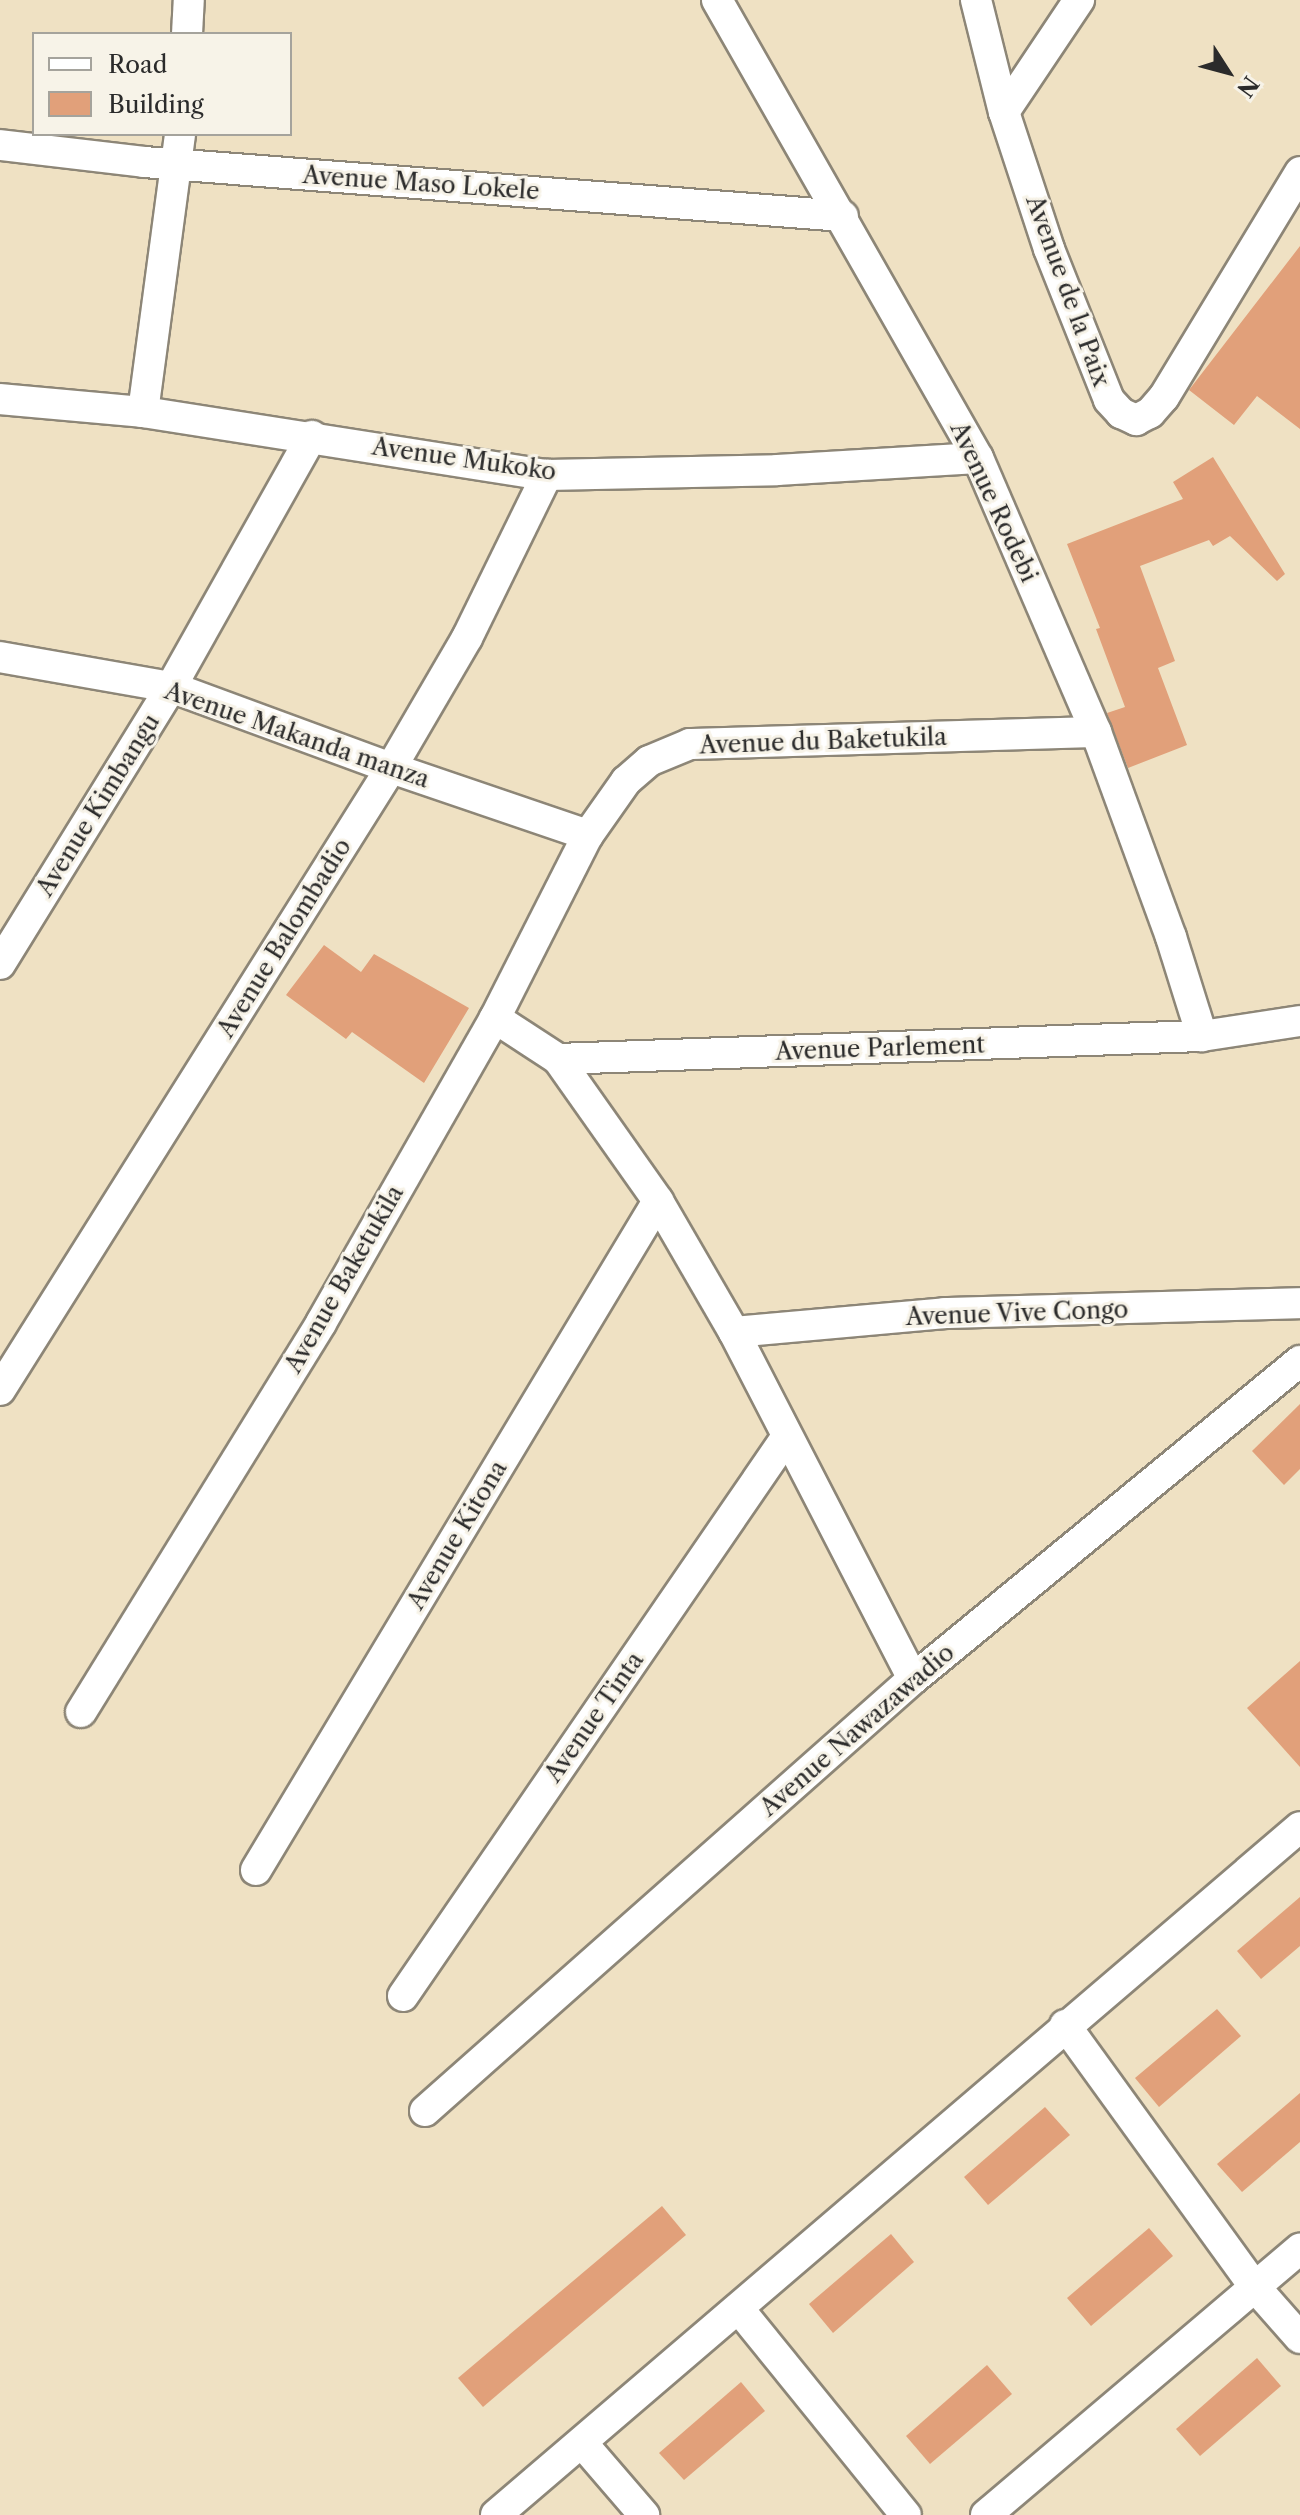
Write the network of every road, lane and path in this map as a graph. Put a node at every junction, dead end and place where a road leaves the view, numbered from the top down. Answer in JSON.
{"nodes":[{"id":1,"x":189,"y":0,"type":"edge"},
{"id":2,"x":717,"y":0,"type":"edge"},
{"id":3,"x":976,"y":0,"type":"edge"},
{"id":4,"x":1079,"y":0,"type":"edge"},
{"id":5,"x":187,"y":32,"type":"edge"},
{"id":6,"x":1004,"y":112,"type":"junction"},
{"id":7,"x":180,"y":136,"type":"edge"},
{"id":8,"x":0,"y":145,"type":"edge"},
{"id":9,"x":178,"y":165,"type":"junction"},
{"id":10,"x":1300,"y":172,"type":"edge"},
{"id":11,"x":843,"y":216,"type":"junction"},
{"id":12,"x":0,"y":399,"type":"edge"},
{"id":13,"x":143,"y":412,"type":"junction"},
{"id":14,"x":312,"y":436,"type":"junction"},
{"id":15,"x":978,"y":458,"type":"junction"},
{"id":16,"x":547,"y":475,"type":"junction"},
{"id":17,"x":0,"y":657,"type":"edge"},
{"id":18,"x":171,"y":687,"type":"junction"},
{"id":19,"x":1096,"y":732,"type":"junction"},
{"id":20,"x":391,"y":768,"type":"junction"},
{"id":21,"x":588,"y":835,"type":"junction"},
{"id":22,"x":2,"y":958,"type":"edge"},
{"id":23,"x":495,"y":1018,"type":"junction"},
{"id":24,"x":1300,"y":1021,"type":"edge"},
{"id":25,"x":1202,"y":1036,"type":"junction"},
{"id":26,"x":558,"y":1059,"type":"junction"},
{"id":27,"x":658,"y":1201,"type":"junction"},
{"id":28,"x":1300,"y":1303,"type":"edge"},
{"id":29,"x":734,"y":1332,"type":"junction"},
{"id":30,"x":1300,"y":1361,"type":"edge"},
{"id":31,"x":0,"y":1390,"type":"edge"},
{"id":32,"x":786,"y":1438,"type":"junction"},
{"id":33,"x":913,"y":1679,"type":"junction"},
{"id":34,"x":81,"y":1712,"type":"dead end"},
{"id":35,"x":1300,"y":1827,"type":"edge"},
{"id":36,"x":256,"y":1870,"type":"dead end"},
{"id":37,"x":403,"y":1996,"type":"dead end"},
{"id":38,"x":1065,"y":2025,"type":"junction"},
{"id":39,"x":425,"y":2111,"type":"dead end"},
{"id":40,"x":1300,"y":2249,"type":"edge"},
{"id":41,"x":1255,"y":2287,"type":"junction"},
{"id":42,"x":739,"y":2309,"type":"junction"},
{"id":43,"x":1300,"y":2338,"type":"edge"},
{"id":44,"x":583,"y":2444,"type":"junction"},
{"id":45,"x":496,"y":2515,"type":"edge"},
{"id":46,"x":644,"y":2515,"type":"edge"},
{"id":47,"x":906,"y":2515,"type":"edge"},
{"id":48,"x":986,"y":2515,"type":"edge"}],
"edges":[{"from":1,"to":5,"type":"street"},
{"from":2,"to":11,"type":"street","name":"Avenue Rodebi"},
{"from":3,"to":6,"type":"street","name":"Avenue de la Paix"},
{"from":4,"to":6,"type":"street"},
{"from":6,"to":10,"type":"street","name":"Avenue de la Paix"},
{"from":7,"to":9,"type":"street"},
{"from":8,"to":9,"type":"street","name":"Avenue Maso Lokele"},
{"from":9,"to":11,"type":"street","name":"Avenue Maso Lokele"},
{"from":9,"to":13,"type":"street"},
{"from":11,"to":15,"type":"street","name":"Avenue Rodebi"},
{"from":12,"to":13,"type":"street","name":"Avenue Mukoko"},
{"from":13,"to":14,"type":"street","name":"Avenue Mukoko"},
{"from":14,"to":16,"type":"street","name":"Avenue Mukoko"},
{"from":14,"to":18,"type":"street","name":"Avenue Kimbangu"},
{"from":15,"to":16,"type":"street","name":"Avenue Mukoko"},
{"from":15,"to":19,"type":"street","name":"Avenue Rodebi"},
{"from":16,"to":20,"type":"street","name":"Avenue Balombadio"},
{"from":17,"to":18,"type":"street","name":"Avenue Makanda manza"},
{"from":18,"to":20,"type":"street","name":"Avenue Makanda manza"},
{"from":18,"to":22,"type":"street","name":"Avenue Kimbangu"},
{"from":19,"to":21,"type":"street","name":"Avenue du Baketukila"},
{"from":19,"to":25,"type":"street","name":"Avenue Rodebi"},
{"from":20,"to":21,"type":"street","name":"Avenue Makanda manza"},
{"from":20,"to":31,"type":"street","name":"Avenue Balombadio"},
{"from":21,"to":23,"type":"street","name":"Avenue Baketukila"},
{"from":23,"to":26,"type":"street"},
{"from":23,"to":34,"type":"street","name":"Avenue Baketukila"},
{"from":24,"to":25,"type":"street","name":"Avenue Parlement"},
{"from":25,"to":26,"type":"street","name":"Avenue Parlement"},
{"from":26,"to":27,"type":"street"},
{"from":27,"to":29,"type":"street"},
{"from":27,"to":36,"type":"street","name":"Avenue Kitona"},
{"from":28,"to":29,"type":"street","name":"Avenue Vive Congo"},
{"from":29,"to":32,"type":"street"},
{"from":30,"to":33,"type":"street","name":"Avenue Nawazawadio"},
{"from":32,"to":33,"type":"street"},
{"from":32,"to":37,"type":"street","name":"Avenue Tinta"},
{"from":33,"to":39,"type":"street","name":"Avenue Nawazawadio"},
{"from":35,"to":38,"type":"street"},
{"from":38,"to":41,"type":"street"},
{"from":38,"to":42,"type":"street"},
{"from":40,"to":41,"type":"street"},
{"from":41,"to":43,"type":"street"},
{"from":41,"to":48,"type":"street"},
{"from":42,"to":44,"type":"street"},
{"from":42,"to":47,"type":"street"},
{"from":44,"to":45,"type":"street"},
{"from":44,"to":46,"type":"street"}]}
